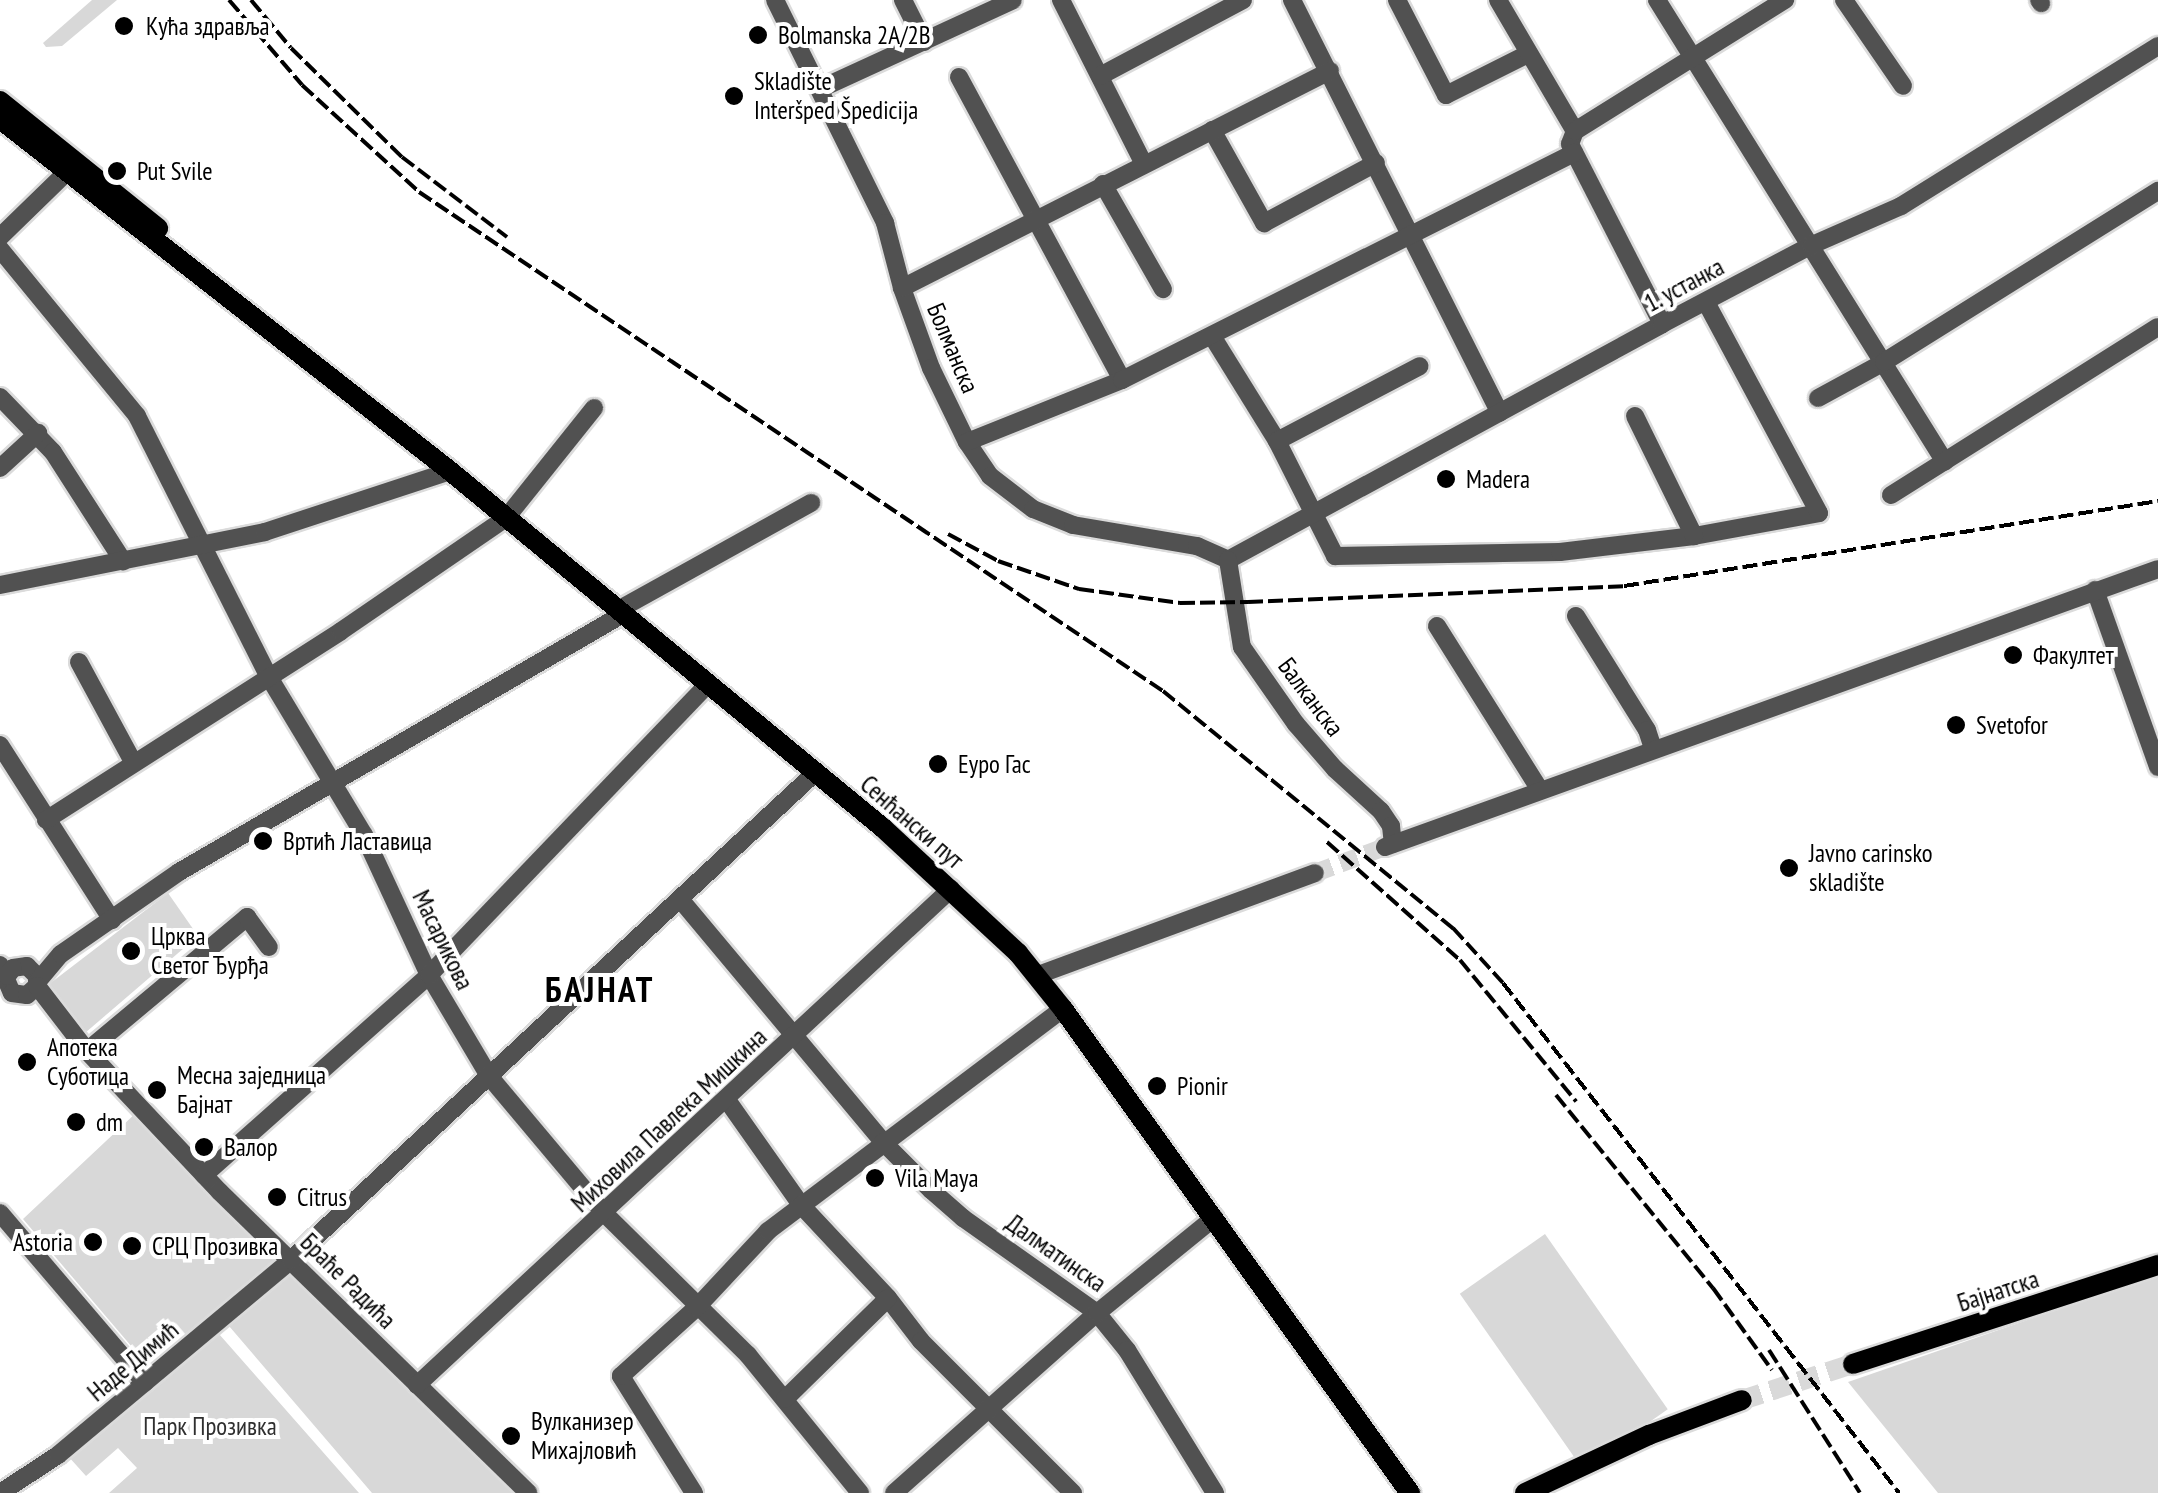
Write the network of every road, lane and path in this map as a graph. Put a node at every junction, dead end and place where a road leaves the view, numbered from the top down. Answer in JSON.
{"nodes":[{"id":1,"x":775,"y":0,"type":"edge"},
{"id":2,"x":903,"y":0,"type":"edge"},
{"id":3,"x":1013,"y":0,"type":"edge"},
{"id":4,"x":1061,"y":0,"type":"edge"},
{"id":5,"x":1243,"y":0,"type":"edge"},
{"id":6,"x":1292,"y":0,"type":"edge"},
{"id":7,"x":1396,"y":0,"type":"edge"},
{"id":8,"x":1498,"y":0,"type":"edge"},
{"id":9,"x":1657,"y":0,"type":"edge"},
{"id":10,"x":1785,"y":0,"type":"edge"},
{"id":11,"x":1844,"y":0,"type":"edge"},
{"id":12,"x":924,"y":42,"type":"junction"},
{"id":13,"x":2158,"y":46,"type":"edge"},
{"id":14,"x":1526,"y":55,"type":"junction"},
{"id":15,"x":1696,"y":60,"type":"junction"},
{"id":16,"x":1330,"y":71,"type":"junction"},
{"id":17,"x":1100,"y":76,"type":"junction"},
{"id":18,"x":960,"y":77,"type":"dead end"},
{"id":19,"x":1904,"y":86,"type":"dead end"},
{"id":20,"x":822,"y":88,"type":"junction"},
{"id":21,"x":0,"y":101,"type":"edge"},
{"id":22,"x":0,"y":118,"type":"edge"},
{"id":23,"x":1212,"y":130,"type":"junction"},
{"id":24,"x":1575,"y":131,"type":"junction"},
{"id":25,"x":1574,"y":154,"type":"junction"},
{"id":26,"x":1376,"y":163,"type":"junction"},
{"id":27,"x":1144,"y":164,"type":"junction"},
{"id":28,"x":72,"y":167,"type":"junction"},
{"id":29,"x":1102,"y":184,"type":"junction"},
{"id":30,"x":2158,"y":192,"type":"edge"},
{"id":31,"x":1033,"y":221,"type":"junction"},
{"id":32,"x":1410,"y":232,"type":"junction"},
{"id":33,"x":0,"y":237,"type":"edge"},
{"id":34,"x":1812,"y":246,"type":"junction"},
{"id":35,"x":0,"y":249,"type":"edge"},
{"id":36,"x":902,"y":288,"type":"junction"},
{"id":37,"x":1163,"y":288,"type":"dead end"},
{"id":38,"x":1706,"y":302,"type":"junction"},
{"id":39,"x":1662,"y":324,"type":"junction"},
{"id":40,"x":2158,"y":327,"type":"edge"},
{"id":41,"x":1212,"y":336,"type":"junction"},
{"id":42,"x":1884,"y":362,"type":"junction"},
{"id":43,"x":1420,"y":366,"type":"dead end"},
{"id":44,"x":1122,"y":380,"type":"junction"},
{"id":45,"x":0,"y":397,"type":"edge"},
{"id":46,"x":1818,"y":398,"type":"dead end"},
{"id":47,"x":594,"y":408,"type":"dead end"},
{"id":48,"x":1500,"y":413,"type":"junction"},
{"id":49,"x":1635,"y":416,"type":"dead end"},
{"id":50,"x":38,"y":433,"type":"junction"},
{"id":51,"x":1277,"y":441,"type":"junction"},
{"id":52,"x":966,"y":442,"type":"junction"},
{"id":53,"x":1945,"y":462,"type":"junction"},
{"id":54,"x":0,"y":468,"type":"edge"},
{"id":55,"x":450,"y":471,"type":"junction"},
{"id":56,"x":1892,"y":495,"type":"dead end"},
{"id":57,"x":811,"y":503,"type":"dead end"},
{"id":58,"x":1312,"y":517,"type":"junction"},
{"id":59,"x":506,"y":518,"type":"junction"},
{"id":60,"x":1694,"y":536,"type":"junction"},
{"id":61,"x":206,"y":547,"type":"junction"},
{"id":62,"x":1228,"y":560,"type":"junction"},
{"id":63,"x":124,"y":561,"type":"junction"},
{"id":64,"x":2158,"y":568,"type":"edge"},
{"id":65,"x":0,"y":585,"type":"edge"},
{"id":66,"x":2095,"y":590,"type":"junction"},
{"id":67,"x":620,"y":612,"type":"junction"},
{"id":68,"x":1576,"y":616,"type":"dead end"},
{"id":69,"x":1437,"y":626,"type":"dead end"},
{"id":70,"x":78,"y":662,"type":"dead end"},
{"id":71,"x":269,"y":677,"type":"junction"},
{"id":72,"x":708,"y":684,"type":"junction"},
{"id":73,"x":0,"y":745,"type":"edge"},
{"id":74,"x":1654,"y":750,"type":"junction"},
{"id":75,"x":134,"y":762,"type":"junction"},
{"id":76,"x":2158,"y":766,"type":"edge"},
{"id":77,"x":816,"y":772,"type":"junction"},
{"id":78,"x":332,"y":783,"type":"junction"},
{"id":79,"x":1540,"y":790,"type":"junction"},
{"id":80,"x":46,"y":820,"type":"junction"},
{"id":81,"x":1315,"y":873,"type":"tunnel mouth"},
{"id":82,"x":952,"y":888,"type":"junction"},
{"id":83,"x":680,"y":898,"type":"junction"},
{"id":84,"x":112,"y":920,"type":"junction"},
{"id":85,"x":269,"y":947,"type":"dead end"},
{"id":86,"x":0,"y":954,"type":"edge"},
{"id":87,"x":1038,"y":975,"type":"junction"},
{"id":88,"x":429,"y":976,"type":"junction"},
{"id":89,"x":17,"y":981,"type":"edge"},
{"id":90,"x":0,"y":1006,"type":"edge"},
{"id":91,"x":1064,"y":1009,"type":"junction"},
{"id":92,"x":796,"y":1037,"type":"junction"},
{"id":93,"x":86,"y":1051,"type":"junction"},
{"id":94,"x":489,"y":1076,"type":"junction"},
{"id":95,"x":728,"y":1100,"type":"junction"},
{"id":96,"x":883,"y":1142,"type":"junction"},
{"id":97,"x":204,"y":1176,"type":"junction"},
{"id":98,"x":801,"y":1205,"type":"junction"},
{"id":99,"x":0,"y":1213,"type":"edge"},
{"id":100,"x":604,"y":1214,"type":"junction"},
{"id":101,"x":1214,"y":1218,"type":"junction"},
{"id":102,"x":291,"y":1260,"type":"junction"},
{"id":103,"x":2158,"y":1264,"type":"edge"},
{"id":104,"x":888,"y":1298,"type":"junction"},
{"id":105,"x":697,"y":1306,"type":"junction"},
{"id":106,"x":1098,"y":1313,"type":"junction"},
{"id":107,"x":1854,"y":1364,"type":"tunnel mouth"},
{"id":108,"x":145,"y":1383,"type":"junction"},
{"id":109,"x":418,"y":1386,"type":"junction"},
{"id":110,"x":785,"y":1400,"type":"junction"},
{"id":111,"x":1742,"y":1400,"type":"tunnel mouth"},
{"id":112,"x":994,"y":1409,"type":"junction"},
{"id":113,"x":0,"y":1492,"type":"edge"},
{"id":114,"x":528,"y":1493,"type":"edge"},
{"id":115,"x":694,"y":1493,"type":"edge"},
{"id":116,"x":860,"y":1493,"type":"edge"},
{"id":117,"x":894,"y":1493,"type":"edge"},
{"id":118,"x":1073,"y":1493,"type":"edge"},
{"id":119,"x":1215,"y":1493,"type":"edge"},
{"id":120,"x":1410,"y":1493,"type":"edge"},
{"id":121,"x":1525,"y":1493,"type":"edge"}],
"edges":[{"from":1,"to":20,"type":"street","name":"Болманска"},
{"from":2,"to":12,"type":"street"},
{"from":3,"to":12,"type":"street"},
{"from":4,"to":17,"type":"street"},
{"from":5,"to":17,"type":"street"},
{"from":6,"to":16,"type":"street"},
{"from":7,"to":14,"type":"street"},
{"from":8,"to":14,"type":"street"},
{"from":9,"to":15,"type":"street"},
{"from":10,"to":15,"type":"street"},
{"from":11,"to":19,"type":"street"},
{"from":12,"to":20,"type":"street"},
{"from":13,"to":34,"type":"street","name":"1. устанка"},
{"from":14,"to":24,"type":"street"},
{"from":15,"to":24,"type":"street"},
{"from":15,"to":34,"type":"street"},
{"from":16,"to":23,"type":"street"},
{"from":16,"to":26,"type":"street"},
{"from":17,"to":27,"type":"street"},
{"from":18,"to":31,"type":"street"},
{"from":20,"to":36,"type":"street","name":"Болманска"},
{"from":21,"to":28,"type":"main road","name":"Сенћански пут"},
{"from":22,"to":28,"type":"main road","name":"Сенћански пут"},
{"from":23,"to":26,"type":"street"},
{"from":23,"to":27,"type":"street"},
{"from":24,"to":25,"type":"street"},
{"from":25,"to":32,"type":"street"},
{"from":25,"to":39,"type":"street"},
{"from":26,"to":32,"type":"street"},
{"from":27,"to":29,"type":"street"},
{"from":28,"to":33,"type":"street"},
{"from":28,"to":55,"type":"main road","name":"Сенћански пут"},
{"from":29,"to":31,"type":"street"},
{"from":29,"to":37,"type":"street"},
{"from":30,"to":42,"type":"street"},
{"from":31,"to":36,"type":"street"},
{"from":31,"to":44,"type":"street"},
{"from":32,"to":41,"type":"street"},
{"from":32,"to":48,"type":"street"},
{"from":34,"to":38,"type":"street","name":"1. устанка"},
{"from":34,"to":42,"type":"street"},
{"from":35,"to":61,"type":"street","name":"Масарикова"},
{"from":36,"to":52,"type":"street","name":"Болманска"},
{"from":38,"to":39,"type":"street","name":"1. устанка"},
{"from":38,"to":60,"type":"street"},
{"from":39,"to":48,"type":"street","name":"1. устанка"},
{"from":40,"to":53,"type":"street"},
{"from":41,"to":44,"type":"street"},
{"from":41,"to":51,"type":"street"},
{"from":42,"to":46,"type":"street"},
{"from":42,"to":53,"type":"street"},
{"from":43,"to":51,"type":"street"},
{"from":44,"to":52,"type":"street"},
{"from":45,"to":50,"type":"street"},
{"from":47,"to":59,"type":"street"},
{"from":48,"to":58,"type":"street","name":"1. устанка"},
{"from":49,"to":60,"type":"street"},
{"from":50,"to":54,"type":"street"},
{"from":50,"to":63,"type":"street"},
{"from":51,"to":58,"type":"street"},
{"from":52,"to":62,"type":"street","name":"Болманска"},
{"from":53,"to":56,"type":"street"},
{"from":55,"to":59,"type":"main road","name":"Сенћански пут"},
{"from":55,"to":61,"type":"street"},
{"from":57,"to":67,"type":"street"},
{"from":58,"to":60,"type":"street"},
{"from":58,"to":62,"type":"street","name":"1. устанка"},
{"from":59,"to":67,"type":"main road","name":"Сенћански пут"},
{"from":59,"to":71,"type":"street"},
{"from":61,"to":63,"type":"street"},
{"from":61,"to":71,"type":"street","name":"Масарикова"},
{"from":62,"to":79,"type":"street","name":"Балканска"},
{"from":63,"to":65,"type":"street"},
{"from":64,"to":66,"type":"street"},
{"from":66,"to":74,"type":"street"},
{"from":66,"to":76,"type":"street"},
{"from":67,"to":72,"type":"main road","name":"Сенћански пут"},
{"from":67,"to":78,"type":"street"},
{"from":68,"to":74,"type":"street"},
{"from":69,"to":79,"type":"street"},
{"from":70,"to":75,"type":"street"},
{"from":71,"to":75,"type":"street"},
{"from":71,"to":78,"type":"street","name":"Масарикова"},
{"from":72,"to":77,"type":"main road","name":"Сенћански пут"},
{"from":72,"to":88,"type":"street"},
{"from":73,"to":80,"type":"street"},
{"from":74,"to":79,"type":"street"},
{"from":75,"to":80,"type":"street"},
{"from":77,"to":82,"type":"main road","name":"Сенћански пут"},
{"from":77,"to":83,"type":"street","name":"Наде Димић"},
{"from":78,"to":84,"type":"street"},
{"from":78,"to":88,"type":"street","name":"Масарикова"},
{"from":80,"to":84,"type":"street"},
{"from":81,"to":87,"type":"street"},
{"from":82,"to":87,"type":"main road","name":"Сенћански пут"},
{"from":82,"to":92,"type":"street","name":"Миховила Павлека Мишкина"},
{"from":83,"to":92,"type":"street","name":"Далматинска"},
{"from":83,"to":94,"type":"street","name":"Наде Димић"},
{"from":84,"to":89,"type":"street"},
{"from":85,"to":93,"type":"street"},
{"from":86,"to":89,"type":"street","name":"Браће Радића"},
{"from":87,"to":91,"type":"main road","name":"Сенћански пут"},
{"from":88,"to":94,"type":"street","name":"Масарикова"},
{"from":88,"to":97,"type":"street"},
{"from":89,"to":90,"type":"street"},
{"from":89,"to":93,"type":"street","name":"Браће Радића"},
{"from":91,"to":96,"type":"street"},
{"from":91,"to":101,"type":"main road","name":"Сенћански пут"},
{"from":92,"to":95,"type":"street","name":"Миховила Павлека Мишкина"},
{"from":92,"to":96,"type":"street","name":"Далматинска"},
{"from":93,"to":97,"type":"street","name":"Браће Радића"},
{"from":94,"to":100,"type":"street","name":"Масарикова"},
{"from":94,"to":102,"type":"street","name":"Наде Димић"},
{"from":95,"to":98,"type":"street"},
{"from":95,"to":100,"type":"street","name":"Миховила Павлека Мишкина"},
{"from":96,"to":98,"type":"street"},
{"from":96,"to":106,"type":"street","name":"Далматинска"},
{"from":97,"to":102,"type":"street","name":"Браће Радића"},
{"from":98,"to":104,"type":"street"},
{"from":98,"to":105,"type":"street"},
{"from":99,"to":108,"type":"street"},
{"from":100,"to":105,"type":"street","name":"Масарикова"},
{"from":100,"to":109,"type":"street","name":"Миховила Павлека Мишкина"},
{"from":101,"to":106,"type":"street"},
{"from":101,"to":120,"type":"main road","name":"Сенћански пут"},
{"from":102,"to":108,"type":"street","name":"Наде Димић"},
{"from":102,"to":109,"type":"street","name":"Браће Радића"},
{"from":103,"to":107,"type":"main road","name":"Бајнатска"},
{"from":104,"to":110,"type":"street"},
{"from":104,"to":112,"type":"street"},
{"from":105,"to":110,"type":"street","name":"Масарикова"},
{"from":105,"to":115,"type":"street"},
{"from":106,"to":112,"type":"street"},
{"from":106,"to":119,"type":"street","name":"Далматинска"},
{"from":108,"to":113,"type":"street","name":"Наде Димић"},
{"from":109,"to":114,"type":"street","name":"Браће Радића"},
{"from":110,"to":116,"type":"street","name":"Масарикова"},
{"from":111,"to":121,"type":"main road"},
{"from":112,"to":117,"type":"street"},
{"from":112,"to":118,"type":"street"}]}
